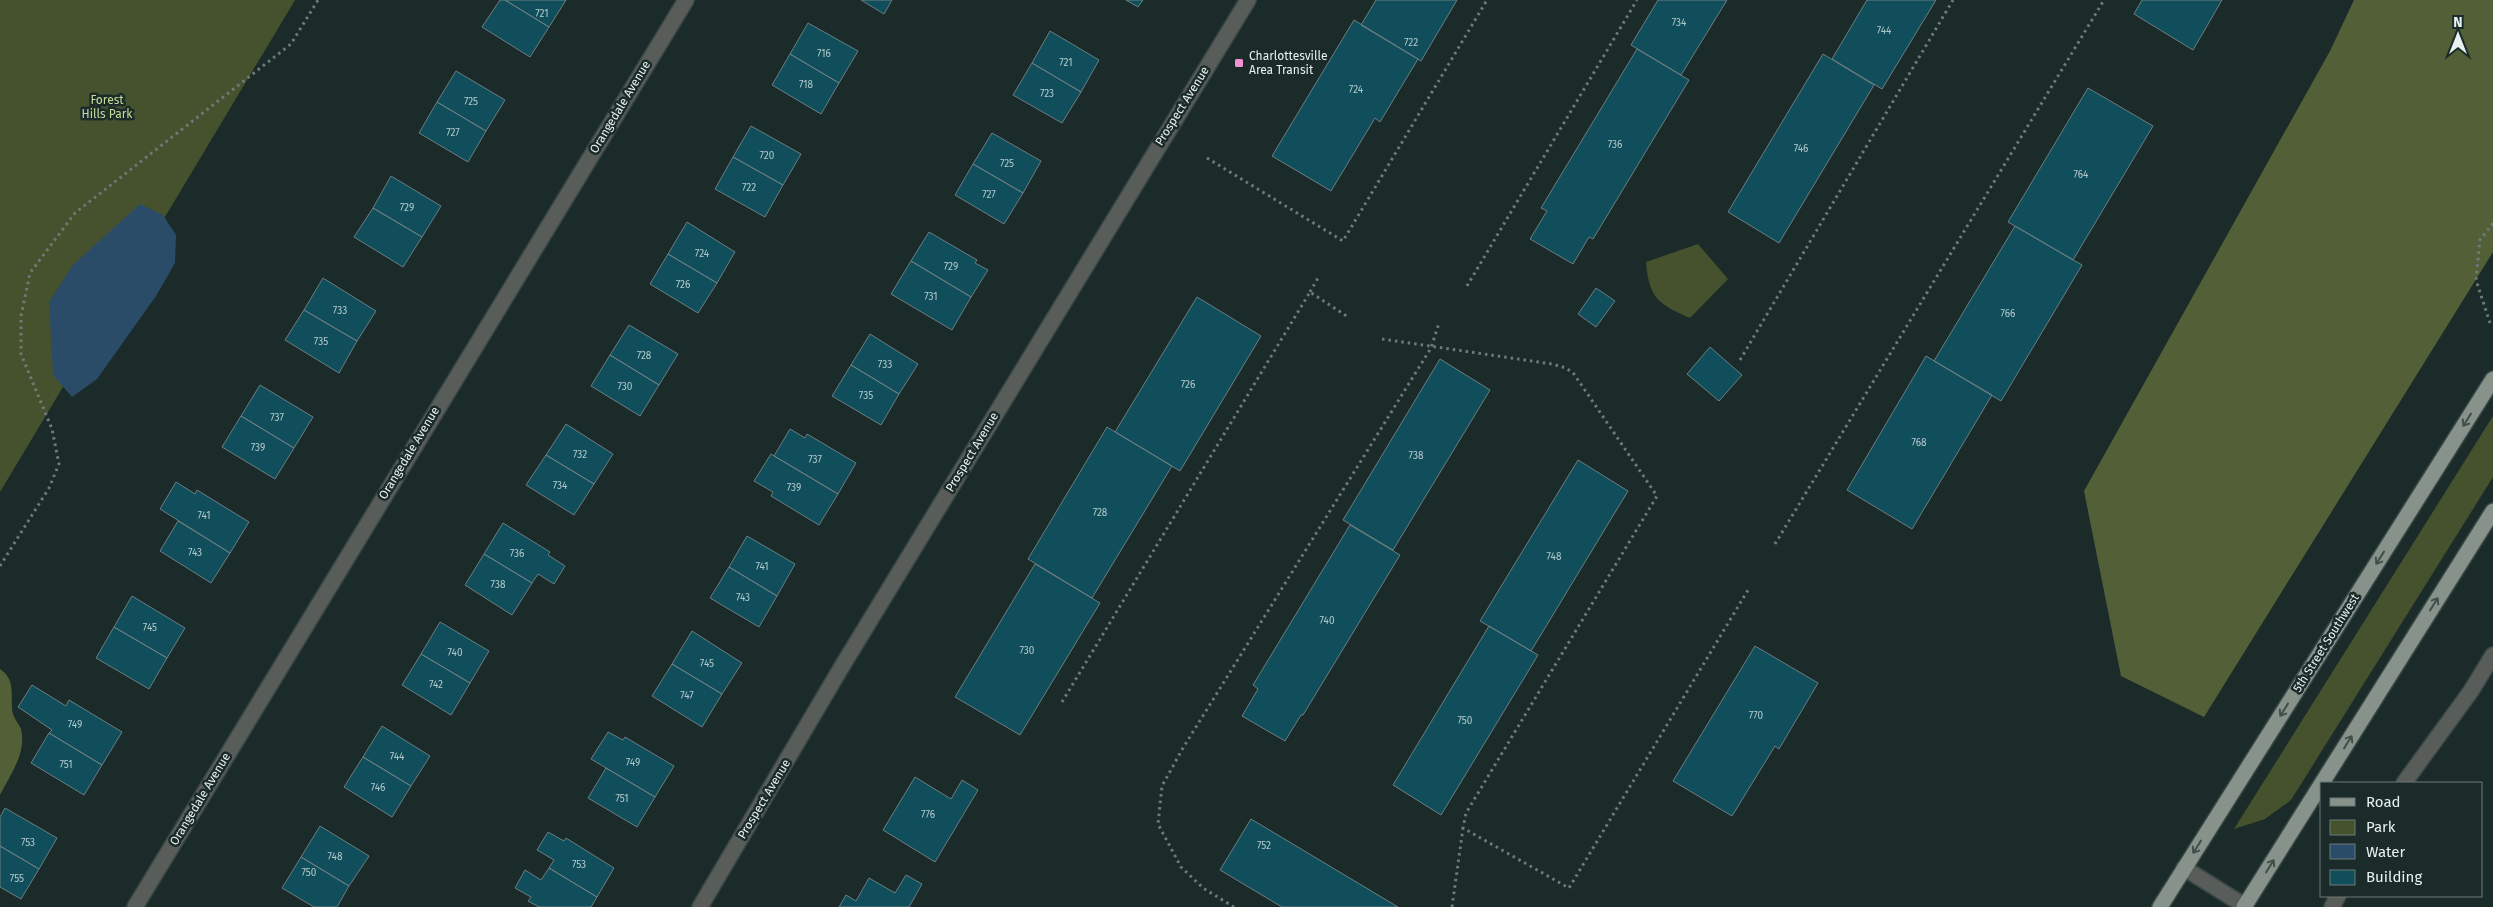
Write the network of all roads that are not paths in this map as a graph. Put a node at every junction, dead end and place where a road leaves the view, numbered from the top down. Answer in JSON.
{"nodes":[{"id":1,"x":686,"y":0,"type":"edge"},
{"id":2,"x":1248,"y":0,"type":"edge"},
{"id":3,"x":2493,"y":379,"type":"edge"},
{"id":4,"x":2493,"y":511,"type":"edge"},
{"id":5,"x":2493,"y":655,"type":"edge"},
{"id":6,"x":2322,"y":782,"type":"edge"},
{"id":7,"x":2405,"y":782,"type":"edge"},
{"id":8,"x":2320,"y":785,"type":"edge"},
{"id":9,"x":2184,"y":868,"type":"junction"},
{"id":10,"x":2244,"y":906,"type":"edge"},
{"id":11,"x":134,"y":907,"type":"edge"},
{"id":12,"x":700,"y":907,"type":"edge"},
{"id":13,"x":2160,"y":907,"type":"edge"}],
"edges":[{"from":1,"to":11,"type":"street","name":"Orangedale Avenue"},
{"from":2,"to":12,"type":"street","name":"Prospect Avenue"},
{"from":3,"to":9,"type":"main road","name":"5th Street Southwest","one_way":true},
{"from":6,"to":4,"type":"main road","one_way":true},
{"from":5,"to":7,"type":"street"},
{"from":10,"to":8,"type":"main road","one_way":true},
{"from":9,"to":10,"type":"street"},
{"from":9,"to":13,"type":"main road","name":"5th Street Southwest"}]}
